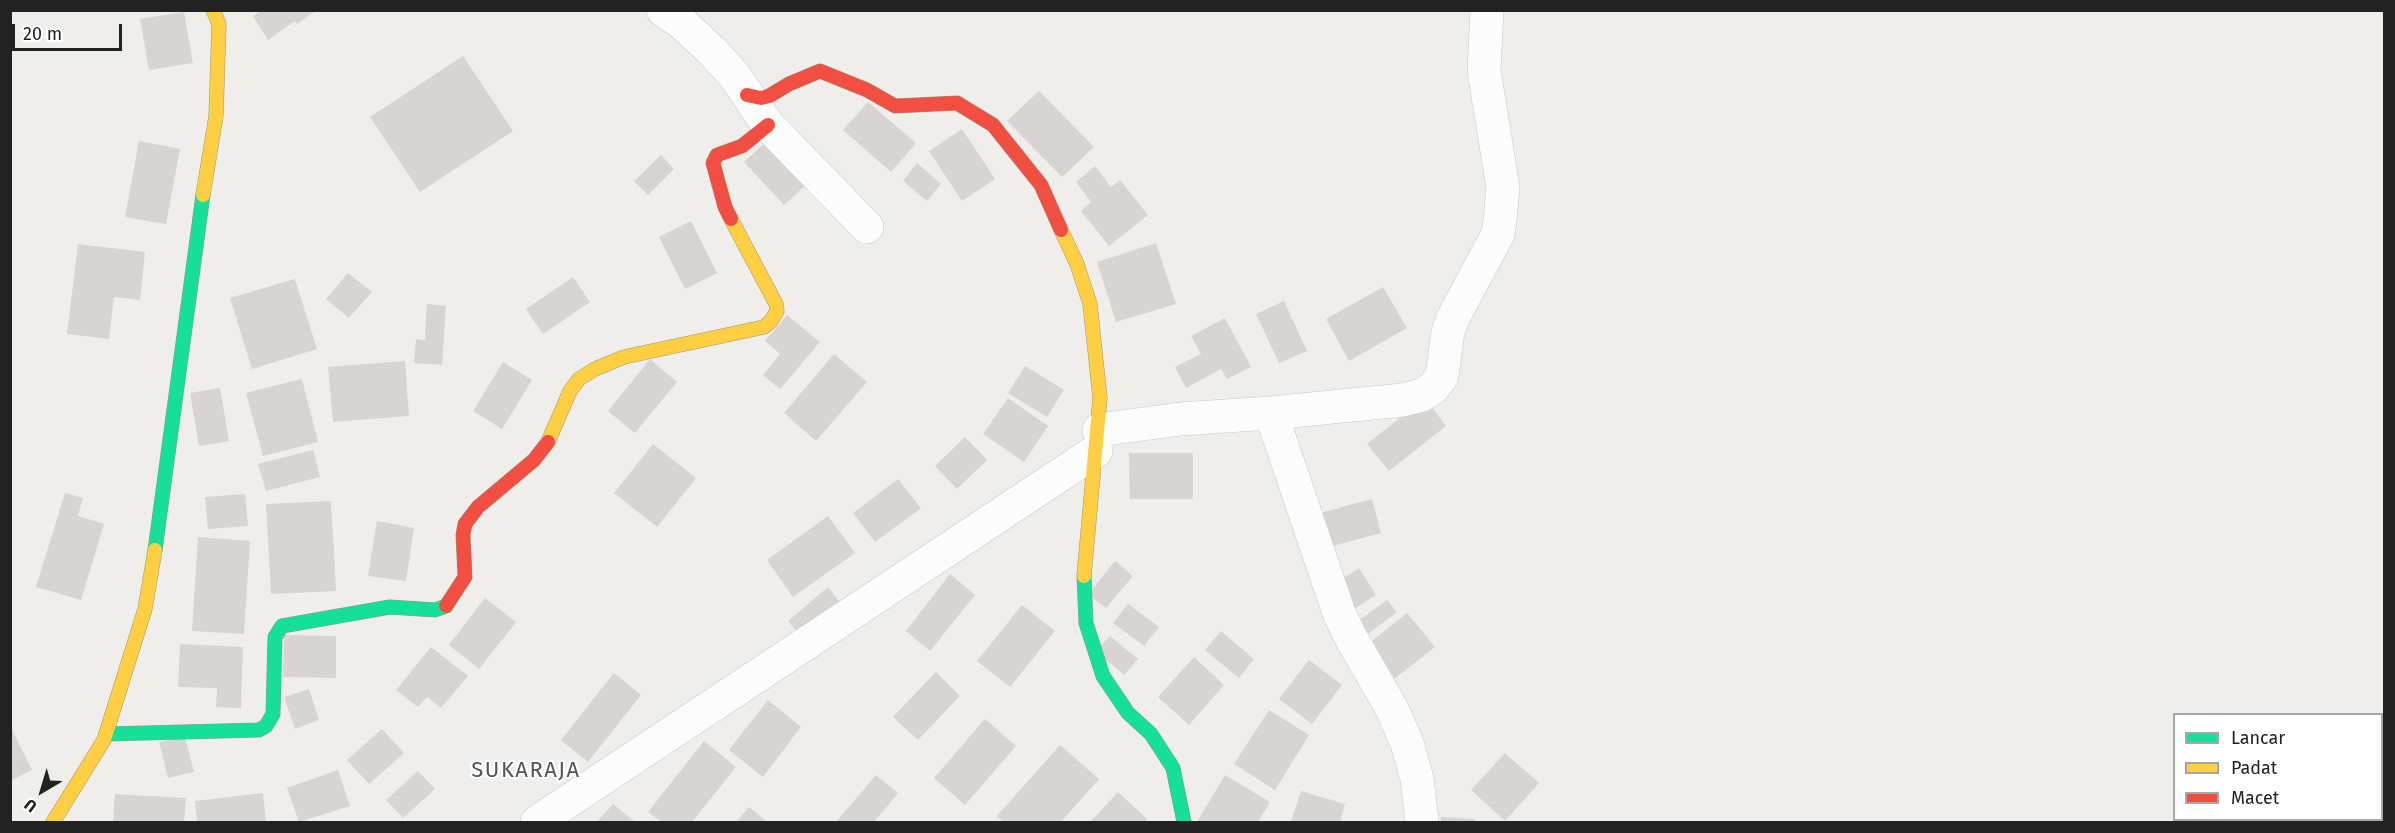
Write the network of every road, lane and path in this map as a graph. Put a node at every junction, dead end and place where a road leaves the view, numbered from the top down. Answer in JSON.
{"nodes":[{"id":1,"x":213,"y":10,"type":"edge"},
{"id":2,"x":663,"y":10,"type":"edge"},
{"id":3,"x":1487,"y":10,"type":"edge"},
{"id":4,"x":747,"y":95,"type":"junction"},
{"id":5,"x":768,"y":125,"type":"junction"},
{"id":6,"x":867,"y":227,"type":"dead end"},
{"id":7,"x":1271,"y":413,"type":"junction"},
{"id":8,"x":1097,"y":440,"type":"junction"},
{"id":9,"x":106,"y":734,"type":"junction"},
{"id":10,"x":53,"y":822,"type":"edge"},
{"id":11,"x":537,"y":822,"type":"edge"},
{"id":12,"x":1184,"y":822,"type":"edge"},
{"id":13,"x":1422,"y":822,"type":"edge"}],
"edges":[{"from":1,"to":9,"type":"street"},
{"from":2,"to":4,"type":"street"},
{"from":3,"to":7,"type":"street"},
{"from":4,"to":5,"type":"street"},
{"from":4,"to":8,"type":"street"},
{"from":5,"to":6,"type":"street"},
{"from":5,"to":9,"type":"street"},
{"from":7,"to":8,"type":"street"},
{"from":7,"to":13,"type":"street"},
{"from":8,"to":11,"type":"street"},
{"from":8,"to":12,"type":"street"},
{"from":9,"to":10,"type":"street"}]}
